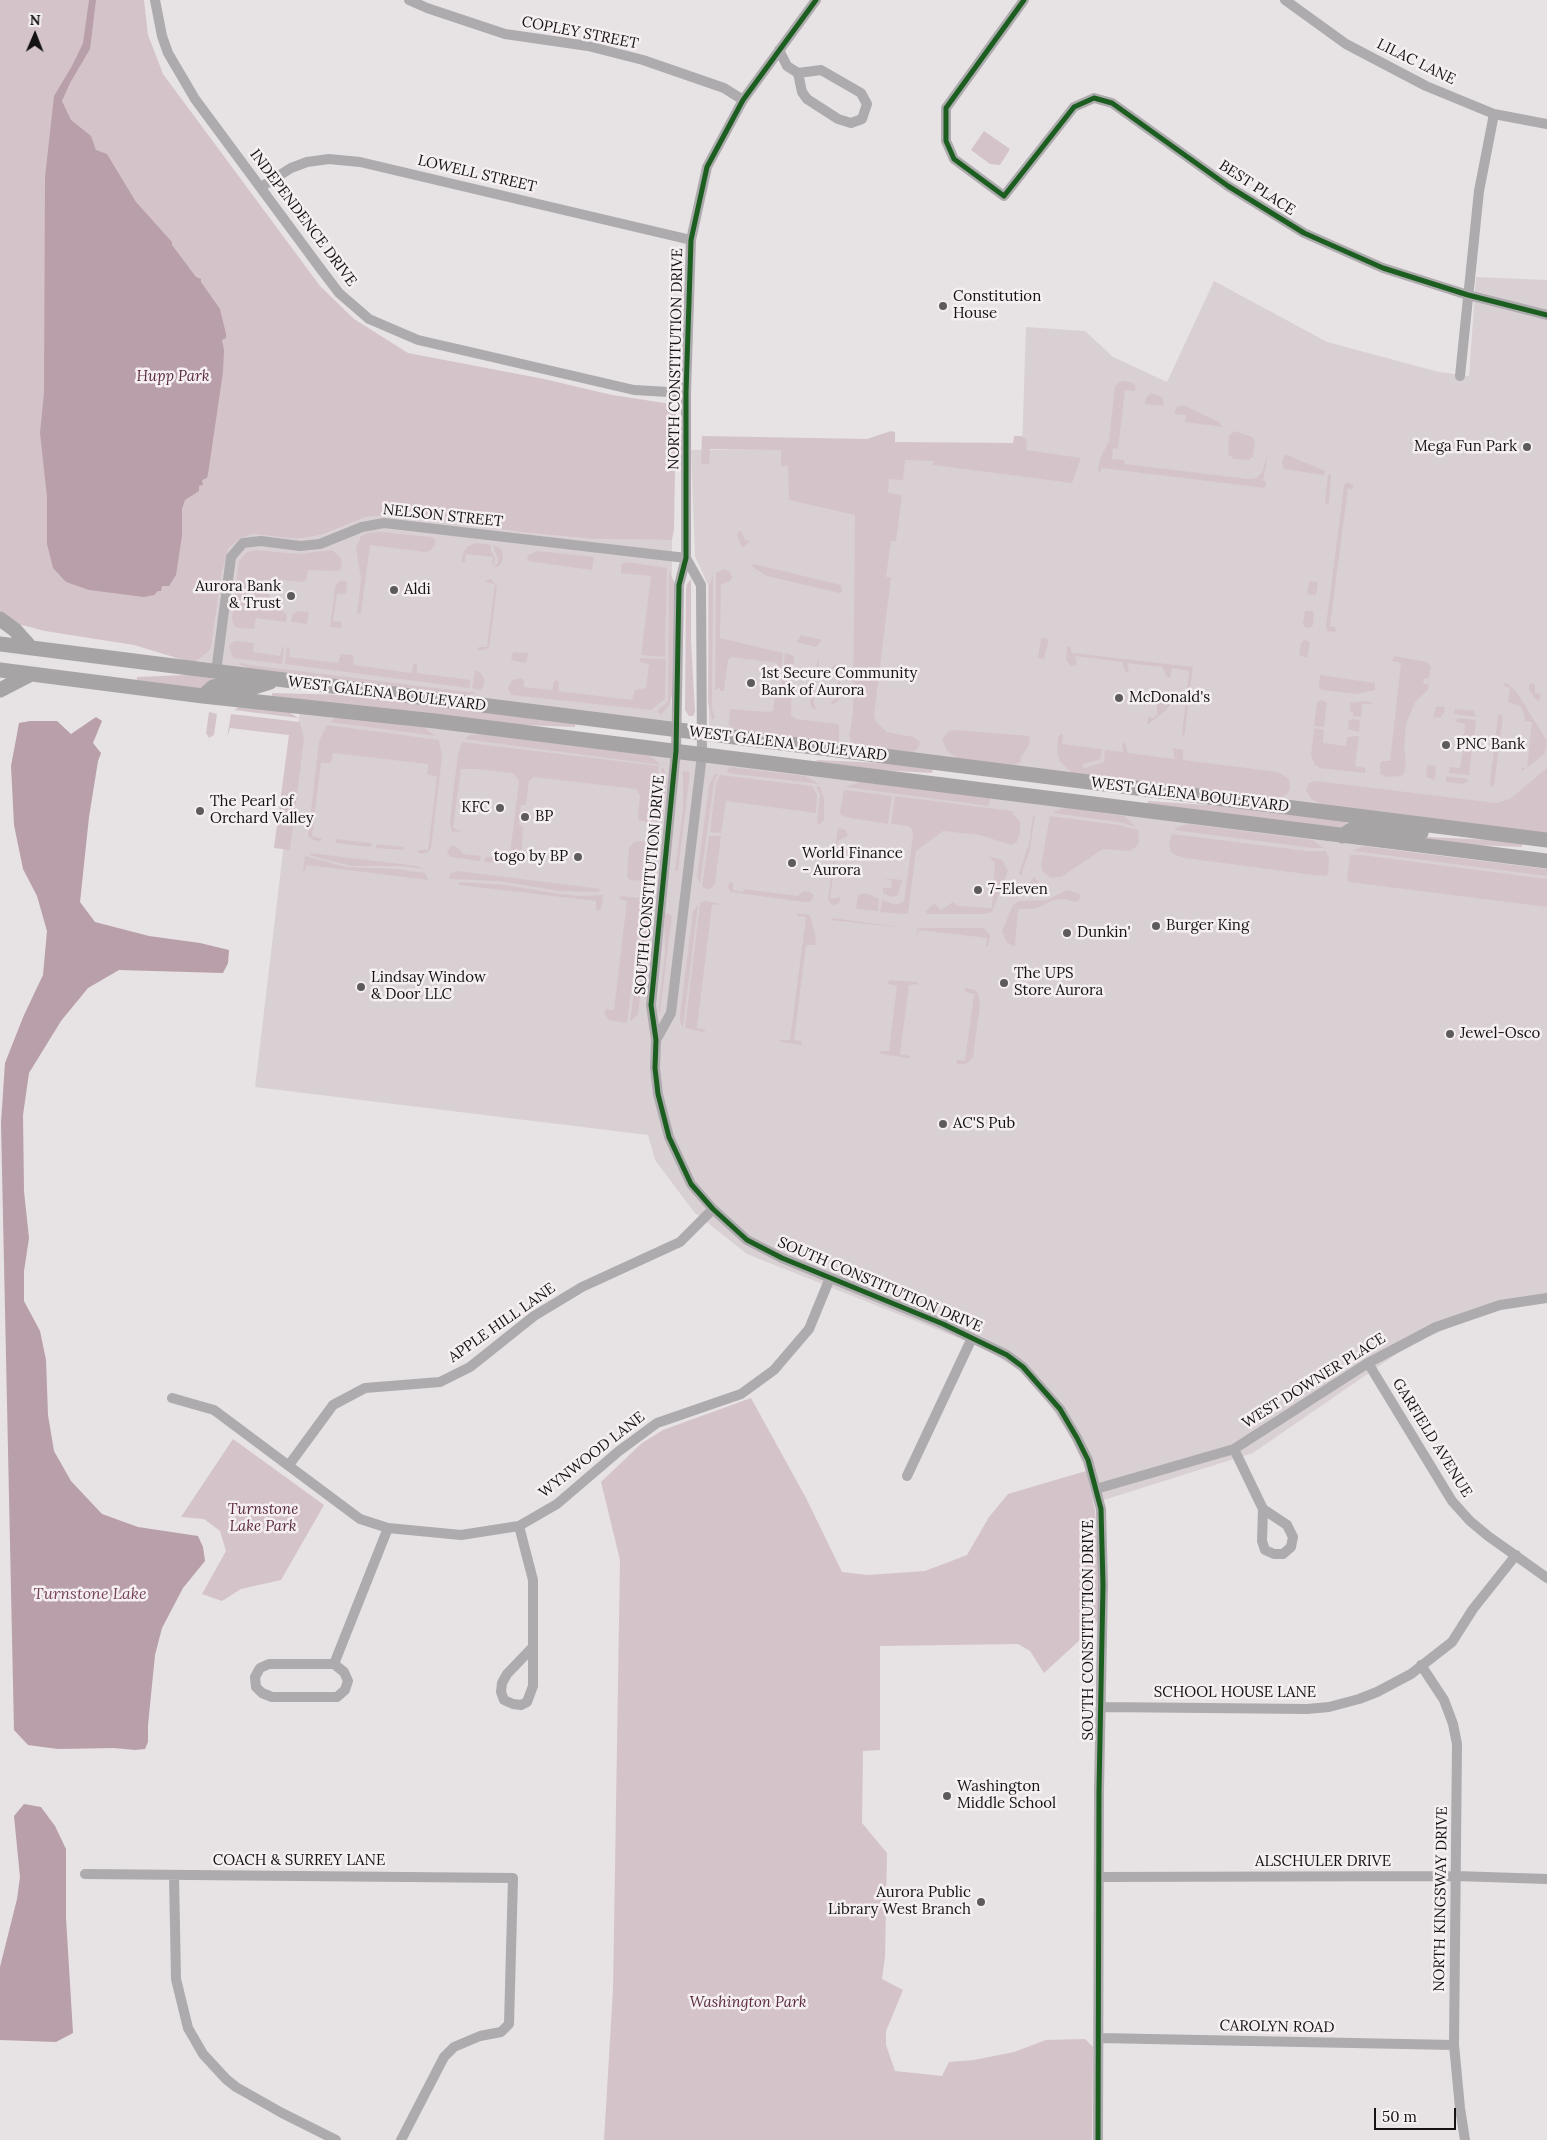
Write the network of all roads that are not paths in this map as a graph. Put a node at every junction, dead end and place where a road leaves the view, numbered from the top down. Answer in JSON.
{"nodes":[{"id":1,"x":155,"y":0,"type":"edge"},
{"id":2,"x":409,"y":0,"type":"edge"},
{"id":3,"x":816,"y":0,"type":"edge"},
{"id":4,"x":1024,"y":0,"type":"edge"},
{"id":5,"x":1285,"y":0,"type":"edge"},
{"id":6,"x":779,"y":50,"type":"junction"},
{"id":7,"x":798,"y":73,"type":"junction"},
{"id":8,"x":743,"y":100,"type":"junction"},
{"id":9,"x":1494,"y":114,"type":"junction"},
{"id":10,"x":1547,"y":124,"type":"edge"},
{"id":11,"x":261,"y":186,"type":"junction"},
{"id":12,"x":691,"y":240,"type":"junction"},
{"id":13,"x":1468,"y":294,"type":"junction"},
{"id":14,"x":1547,"y":315,"type":"edge"},
{"id":15,"x":1460,"y":376,"type":"dead end"},
{"id":16,"x":686,"y":393,"type":"junction"},
{"id":17,"x":686,"y":558,"type":"junction"},
{"id":18,"x":0,"y":619,"type":"edge"},
{"id":19,"x":0,"y":644,"type":"edge"},
{"id":20,"x":31,"y":648,"type":"junction"},
{"id":21,"x":0,"y":670,"type":"edge"},
{"id":22,"x":216,"y":672,"type":"junction"},
{"id":23,"x":31,"y":674,"type":"junction"},
{"id":24,"x":278,"y":680,"type":"junction"},
{"id":25,"x":0,"y":690,"type":"edge"},
{"id":26,"x":203,"y":696,"type":"junction"},
{"id":27,"x":676,"y":730,"type":"junction"},
{"id":28,"x":701,"y":734,"type":"junction"},
{"id":29,"x":676,"y":751,"type":"junction"},
{"id":30,"x":702,"y":755,"type":"junction"},
{"id":31,"x":1457,"y":828,"type":"junction"},
{"id":32,"x":1342,"y":836,"type":"junction"},
{"id":33,"x":1547,"y":840,"type":"edge"},
{"id":34,"x":1547,"y":862,"type":"edge"},
{"id":35,"x":656,"y":1040,"type":"junction"},
{"id":36,"x":713,"y":1209,"type":"junction"},
{"id":37,"x":830,"y":1278,"type":"junction"},
{"id":38,"x":1547,"y":1298,"type":"edge"},
{"id":39,"x":972,"y":1338,"type":"junction"},
{"id":40,"x":1368,"y":1363,"type":"junction"},
{"id":41,"x":172,"y":1398,"type":"dead end"},
{"id":42,"x":1234,"y":1449,"type":"junction"},
{"id":43,"x":289,"y":1465,"type":"junction"},
{"id":44,"x":908,"y":1476,"type":"dead end"},
{"id":45,"x":1096,"y":1489,"type":"junction"},
{"id":46,"x":1263,"y":1509,"type":"dead end"},
{"id":47,"x":519,"y":1526,"type":"junction"},
{"id":48,"x":388,"y":1528,"type":"junction"},
{"id":49,"x":1516,"y":1555,"type":"junction"},
{"id":50,"x":1547,"y":1578,"type":"edge"},
{"id":51,"x":532,"y":1648,"type":"junction"},
{"id":52,"x":334,"y":1664,"type":"junction"},
{"id":53,"x":1421,"y":1666,"type":"junction"},
{"id":54,"x":1102,"y":1707,"type":"junction"},
{"id":55,"x":85,"y":1874,"type":"dead end"},
{"id":56,"x":174,"y":1876,"type":"junction"},
{"id":57,"x":1456,"y":1876,"type":"junction"},
{"id":58,"x":1100,"y":1878,"type":"junction"},
{"id":59,"x":1547,"y":1879,"type":"edge"},
{"id":60,"x":1099,"y":2038,"type":"junction"},
{"id":61,"x":1454,"y":2045,"type":"junction"},
{"id":62,"x":336,"y":2140,"type":"edge"},
{"id":63,"x":401,"y":2140,"type":"edge"},
{"id":64,"x":1098,"y":2140,"type":"edge"},
{"id":65,"x":1465,"y":2140,"type":"edge"}],
"edges":[{"from":1,"to":11,"type":"street","name":"INDEPENDENCE DRIVE"},
{"from":2,"to":8,"type":"street","name":"COPLEY STREET"},
{"from":3,"to":6,"type":"street","name":"NORTH CONSTITUTION DRIVE"},
{"from":4,"to":13,"type":"street","name":"BEST PLACE"},
{"from":5,"to":9,"type":"street","name":"LILAC LANE"},
{"from":6,"to":7,"type":"street"},
{"from":6,"to":8,"type":"street","name":"NORTH CONSTITUTION DRIVE"},
{"from":7,"to":7,"type":"street"},
{"from":8,"to":12,"type":"street","name":"NORTH CONSTITUTION DRIVE"},
{"from":9,"to":10,"type":"street","name":"LILAC LANE"},
{"from":9,"to":13,"type":"street"},
{"from":11,"to":12,"type":"street","name":"LOWELL STREET"},
{"from":11,"to":16,"type":"street","name":"INDEPENDENCE DRIVE"},
{"from":12,"to":16,"type":"street","name":"NORTH CONSTITUTION DRIVE"},
{"from":13,"to":14,"type":"street","name":"BEST PLACE"},
{"from":13,"to":15,"type":"street"},
{"from":16,"to":17,"type":"street","name":"NORTH CONSTITUTION DRIVE"},
{"from":17,"to":22,"type":"street","name":"NELSON STREET"},
{"from":17,"to":27,"type":"street","name":"NORTH CONSTITUTION DRIVE"},
{"from":17,"to":28,"type":"street","name":"NORTH CONSTITUTION DRIVE"},
{"from":18,"to":20,"type":"main road"},
{"from":19,"to":20,"type":"main road","name":"WEST GALENA BOULEVARD"},
{"from":20,"to":22,"type":"main road","name":"WEST GALENA BOULEVARD"},
{"from":21,"to":23,"type":"main road","name":"WEST GALENA BOULEVARD"},
{"from":22,"to":24,"type":"main road","name":"WEST GALENA BOULEVARD"},
{"from":23,"to":25,"type":"main road"},
{"from":23,"to":26,"type":"main road","name":"WEST GALENA BOULEVARD"},
{"from":24,"to":26,"type":"main road"},
{"from":24,"to":27,"type":"main road","name":"WEST GALENA BOULEVARD"},
{"from":26,"to":29,"type":"main road","name":"WEST GALENA BOULEVARD"},
{"from":27,"to":28,"type":"main road","name":"WEST GALENA BOULEVARD"},
{"from":27,"to":29,"type":"street","name":"NORTH CONSTITUTION DRIVE"},
{"from":28,"to":30,"type":"street","name":"NORTH CONSTITUTION DRIVE"},
{"from":28,"to":31,"type":"main road","name":"WEST GALENA BOULEVARD"},
{"from":29,"to":30,"type":"main road","name":"WEST GALENA BOULEVARD"},
{"from":29,"to":35,"type":"street","name":"SOUTH CONSTITUTION DRIVE"},
{"from":30,"to":32,"type":"main road","name":"WEST GALENA BOULEVARD"},
{"from":30,"to":35,"type":"street","name":"SOUTH CONSTITUTION DRIVE"},
{"from":31,"to":32,"type":"main road"},
{"from":31,"to":33,"type":"main road","name":"WEST GALENA BOULEVARD"},
{"from":32,"to":34,"type":"main road","name":"WEST GALENA BOULEVARD"},
{"from":35,"to":36,"type":"street","name":"SOUTH CONSTITUTION DRIVE"},
{"from":36,"to":37,"type":"street","name":"SOUTH CONSTITUTION DRIVE"},
{"from":36,"to":43,"type":"street","name":"APPLE HILL LANE"},
{"from":37,"to":39,"type":"street","name":"SOUTH CONSTITUTION DRIVE"},
{"from":37,"to":47,"type":"street","name":"WYNWOOD LANE"},
{"from":38,"to":40,"type":"street","name":"WEST DOWNER PLACE"},
{"from":39,"to":44,"type":"street"},
{"from":39,"to":45,"type":"street","name":"SOUTH CONSTITUTION DRIVE"},
{"from":40,"to":42,"type":"street","name":"WEST DOWNER PLACE"},
{"from":40,"to":49,"type":"street","name":"GARFIELD AVENUE"},
{"from":41,"to":43,"type":"street","name":"WYNWOOD LANE"},
{"from":42,"to":45,"type":"street","name":"WEST DOWNER PLACE"},
{"from":42,"to":46,"type":"street"},
{"from":43,"to":48,"type":"street","name":"WYNWOOD LANE"},
{"from":45,"to":54,"type":"street","name":"SOUTH CONSTITUTION DRIVE"},
{"from":47,"to":48,"type":"street","name":"WYNWOOD LANE"},
{"from":47,"to":51,"type":"street"},
{"from":48,"to":52,"type":"street"},
{"from":49,"to":50,"type":"street","name":"GARFIELD AVENUE"},
{"from":49,"to":53,"type":"street","name":"SCHOOL HOUSE LANE"},
{"from":51,"to":51,"type":"street"},
{"from":52,"to":52,"type":"street"},
{"from":53,"to":54,"type":"street","name":"SCHOOL HOUSE LANE"},
{"from":53,"to":57,"type":"street","name":"NORTH KINGSWAY DRIVE"},
{"from":54,"to":58,"type":"street","name":"SOUTH CONSTITUTION DRIVE"},
{"from":55,"to":56,"type":"street","name":"COACH & SURREY LANE"},
{"from":56,"to":62,"type":"street"},
{"from":56,"to":63,"type":"street","name":"COACH & SURREY LANE"},
{"from":57,"to":58,"type":"street","name":"ALSCHULER DRIVE"},
{"from":57,"to":59,"type":"street","name":"ALSCHULER DRIVE"},
{"from":57,"to":61,"type":"street","name":"NORTH KINGSWAY DRIVE"},
{"from":58,"to":60,"type":"street","name":"SOUTH CONSTITUTION DRIVE"},
{"from":60,"to":61,"type":"street","name":"CAROLYN ROAD"},
{"from":60,"to":64,"type":"street","name":"SOUTH CONSTITUTION DRIVE"},
{"from":61,"to":65,"type":"street","name":"NORTH KINGSWAY DRIVE"}]}
